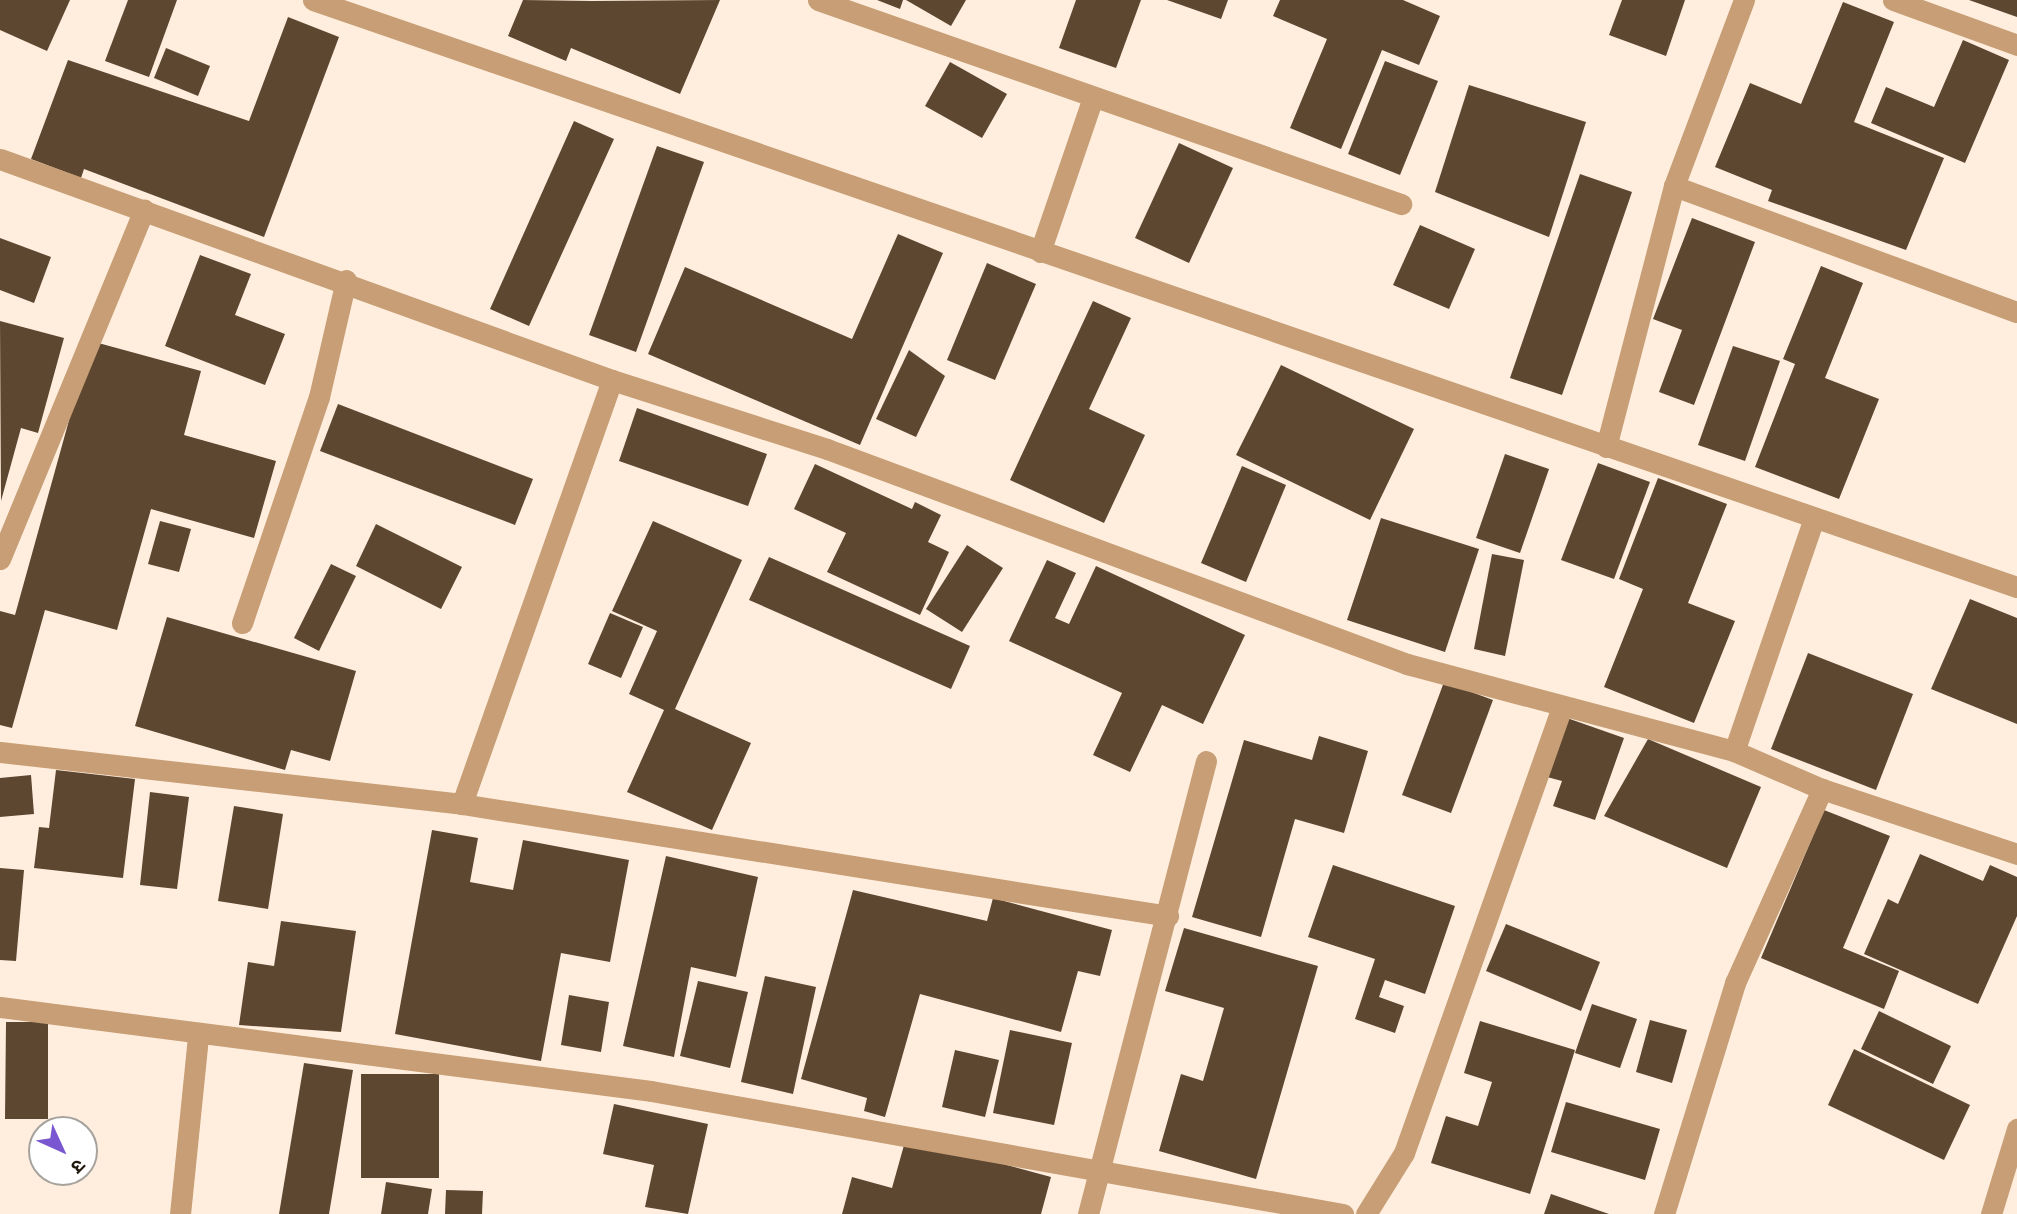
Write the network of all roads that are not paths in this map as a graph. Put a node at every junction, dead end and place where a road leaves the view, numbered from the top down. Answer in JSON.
{"nodes":[{"id":1,"x":313,"y":0,"type":"edge"},
{"id":2,"x":818,"y":0,"type":"edge"},
{"id":3,"x":1744,"y":0,"type":"edge"},
{"id":4,"x":1894,"y":0,"type":"edge"},
{"id":5,"x":2017,"y":45,"type":"edge"},
{"id":6,"x":1093,"y":97,"type":"junction"},
{"id":7,"x":0,"y":159,"type":"edge"},
{"id":8,"x":1674,"y":186,"type":"junction"},
{"id":9,"x":1401,"y":204,"type":"dead end"},
{"id":10,"x":144,"y":209,"type":"junction"},
{"id":11,"x":1040,"y":252,"type":"junction"},
{"id":12,"x":346,"y":280,"type":"junction"},
{"id":13,"x":2017,"y":312,"type":"edge"},
{"id":14,"x":612,"y":380,"type":"junction"},
{"id":15,"x":1606,"y":447,"type":"junction"},
{"id":16,"x":1814,"y":518,"type":"junction"},
{"id":17,"x":0,"y":559,"type":"edge"},
{"id":18,"x":2017,"y":587,"type":"edge"},
{"id":19,"x":242,"y":623,"type":"dead end"},
{"id":20,"x":1562,"y":708,"type":"junction"},
{"id":21,"x":1734,"y":751,"type":"junction"},
{"id":22,"x":0,"y":752,"type":"edge"},
{"id":23,"x":1206,"y":761,"type":"dead end"},
{"id":24,"x":1822,"y":789,"type":"junction"},
{"id":25,"x":462,"y":804,"type":"junction"},
{"id":26,"x":2017,"y":854,"type":"edge"},
{"id":27,"x":1168,"y":916,"type":"junction"},
{"id":28,"x":0,"y":1007,"type":"edge"},
{"id":29,"x":198,"y":1036,"type":"junction"},
{"id":30,"x":2017,"y":1129,"type":"edge"},
{"id":31,"x":1101,"y":1169,"type":"junction"},
{"id":32,"x":180,"y":1214,"type":"edge"},
{"id":33,"x":1088,"y":1214,"type":"edge"},
{"id":34,"x":1343,"y":1214,"type":"edge"},
{"id":35,"x":1366,"y":1214,"type":"edge"},
{"id":36,"x":1664,"y":1214,"type":"edge"},
{"id":37,"x":1991,"y":1214,"type":"edge"}],
"edges":[{"from":1,"to":11,"type":"street"},
{"from":2,"to":6,"type":"street"},
{"from":3,"to":8,"type":"street"},
{"from":4,"to":5,"type":"street"},
{"from":6,"to":9,"type":"street"},
{"from":6,"to":11,"type":"street"},
{"from":7,"to":10,"type":"street"},
{"from":8,"to":13,"type":"street"},
{"from":8,"to":15,"type":"street"},
{"from":10,"to":12,"type":"street"},
{"from":10,"to":17,"type":"street"},
{"from":11,"to":15,"type":"street"},
{"from":12,"to":14,"type":"street"},
{"from":12,"to":19,"type":"street"},
{"from":14,"to":20,"type":"street"},
{"from":14,"to":25,"type":"street"},
{"from":15,"to":16,"type":"street"},
{"from":16,"to":18,"type":"street"},
{"from":16,"to":21,"type":"street"},
{"from":20,"to":21,"type":"street"},
{"from":20,"to":35,"type":"street"},
{"from":21,"to":24,"type":"street"},
{"from":22,"to":25,"type":"street"},
{"from":23,"to":27,"type":"street"},
{"from":24,"to":26,"type":"street"},
{"from":24,"to":36,"type":"street"},
{"from":25,"to":27,"type":"street"},
{"from":27,"to":31,"type":"street"},
{"from":28,"to":29,"type":"street"},
{"from":29,"to":31,"type":"street"},
{"from":29,"to":32,"type":"street"},
{"from":30,"to":37,"type":"street"},
{"from":31,"to":33,"type":"street"},
{"from":31,"to":34,"type":"street"}]}
